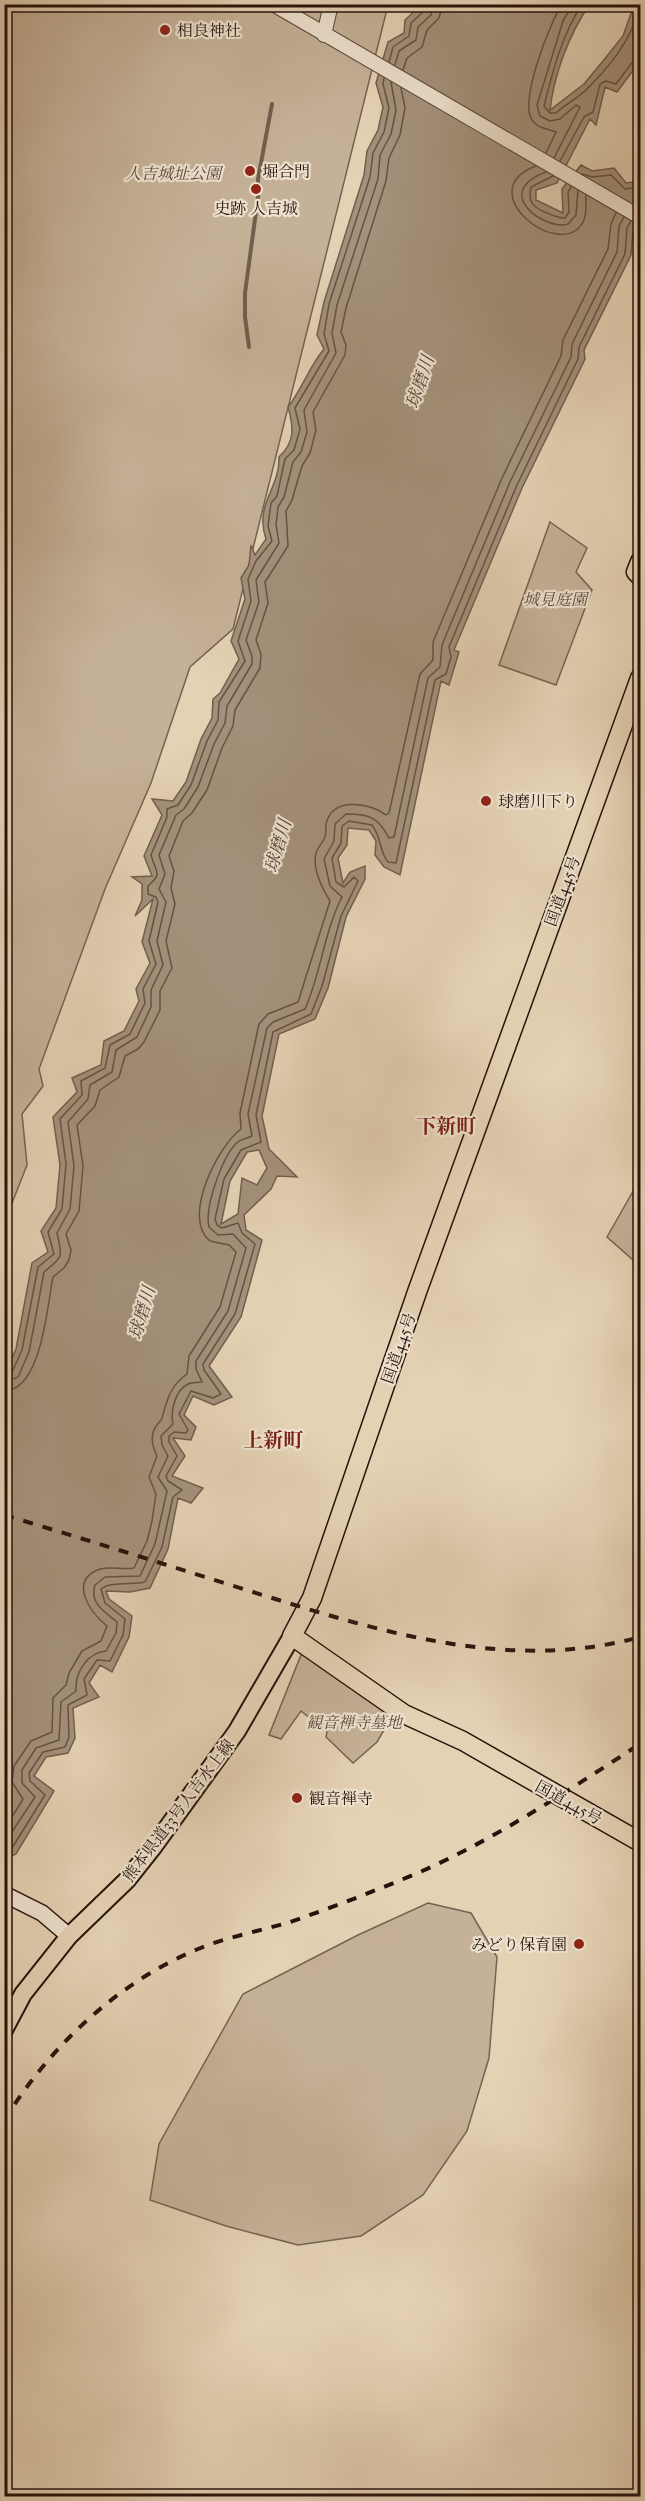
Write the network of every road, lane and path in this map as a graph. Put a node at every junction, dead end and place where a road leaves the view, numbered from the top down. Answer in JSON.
{"nodes":[{"id":1,"x":273,"y":4,"type":"edge"},
{"id":2,"x":331,"y":4,"type":"edge"},
{"id":3,"x":324,"y":35,"type":"junction"},
{"id":4,"x":640,"y":217,"type":"edge"},
{"id":5,"x":640,"y":562,"type":"edge"},
{"id":6,"x":640,"y":576,"type":"edge"},
{"id":7,"x":640,"y":678,"type":"edge"},
{"id":8,"x":292,"y":1636,"type":"junction"},
{"id":9,"x":640,"y":1842,"type":"edge"},
{"id":10,"x":4,"y":1894,"type":"edge"},
{"id":11,"x":69,"y":1936,"type":"junction"},
{"id":12,"x":4,"y":2030,"type":"edge"}],
"edges":[{"from":1,"to":3,"type":"street"},
{"from":2,"to":3,"type":"street"},
{"from":3,"to":4,"type":"street"},
{"from":5,"to":6,"type":"highway"},
{"from":7,"to":8,"type":"highway","name":"国道445号"},
{"from":8,"to":9,"type":"highway","name":"国道445号"},
{"from":8,"to":11,"type":"main road","name":"熊本県道33号人吉水上線"},
{"from":10,"to":11,"type":"main road"},
{"from":11,"to":12,"type":"main road","name":"熊本県道33号人吉水上線"}]}
